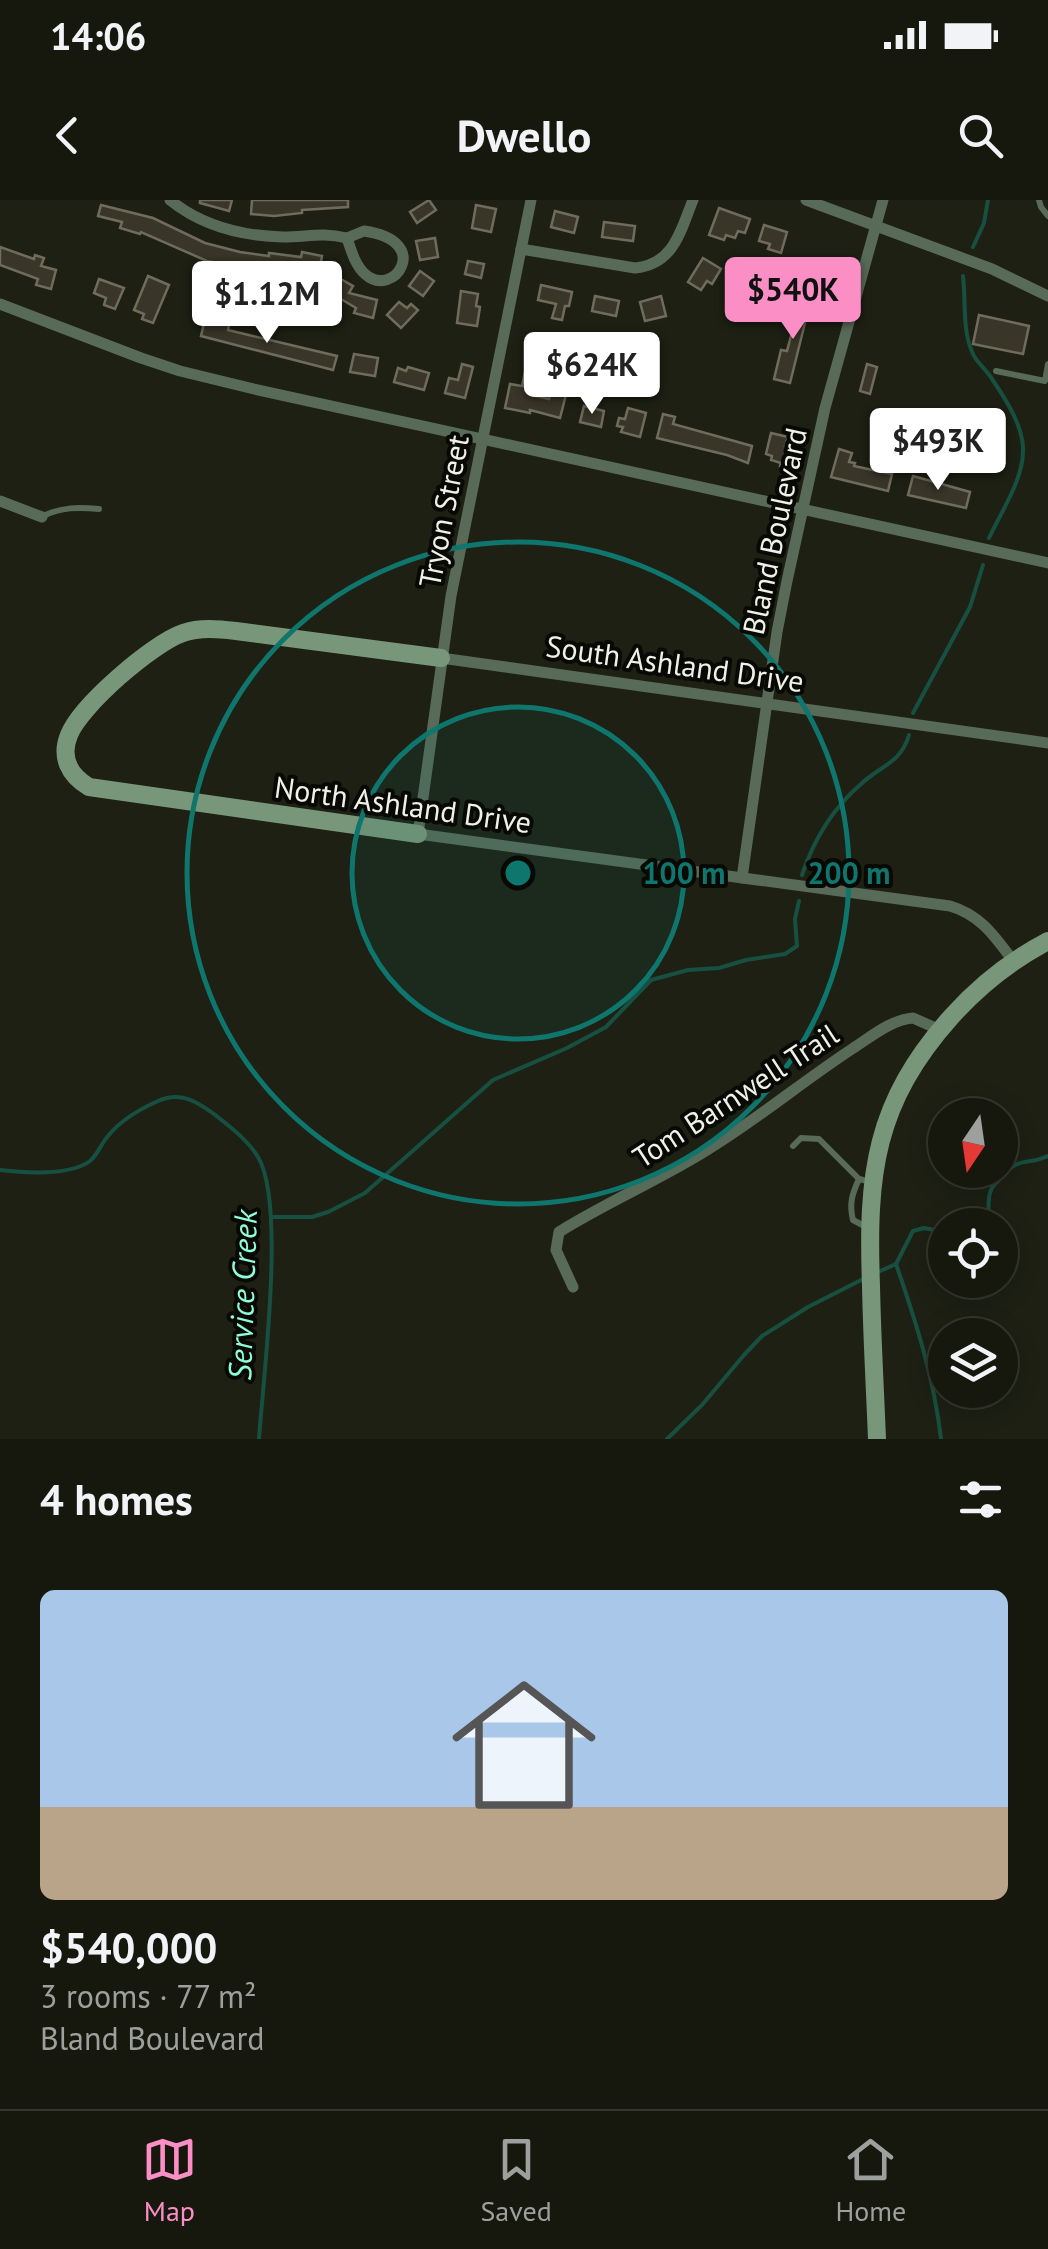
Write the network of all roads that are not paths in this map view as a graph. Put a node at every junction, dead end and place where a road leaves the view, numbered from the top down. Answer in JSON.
{"nodes":[{"id":1,"x":170,"y":200,"type":"edge"},
{"id":2,"x":531,"y":200,"type":"edge"},
{"id":3,"x":693,"y":200,"type":"edge"},
{"id":4,"x":806,"y":200,"type":"edge"},
{"id":5,"x":883,"y":200,"type":"edge"},
{"id":6,"x":1039,"y":200,"type":"edge"},
{"id":7,"x":1048,"y":216,"type":"edge"},
{"id":8,"x":876,"y":225,"type":"junction"},
{"id":9,"x":347,"y":238,"type":"junction"},
{"id":10,"x":521,"y":250,"type":"junction"},
{"id":11,"x":1048,"y":296,"type":"edge"},
{"id":12,"x":0,"y":304,"type":"edge"},
{"id":13,"x":1048,"y":364,"type":"edge"},
{"id":14,"x":996,"y":371,"type":"dead end"},
{"id":15,"x":1046,"y":381,"type":"edge"},
{"id":16,"x":482,"y":440,"type":"junction"},
{"id":17,"x":0,"y":501,"type":"edge"},
{"id":18,"x":99,"y":509,"type":"dead end"},
{"id":19,"x":804,"y":509,"type":"junction"},
{"id":20,"x":42,"y":517,"type":"joint"},
{"id":21,"x":1048,"y":563,"type":"edge"},
{"id":22,"x":294,"y":638,"type":"joint"},
{"id":23,"x":441,"y":658,"type":"junction"},
{"id":24,"x":767,"y":703,"type":"junction"},
{"id":25,"x":1048,"y":743,"type":"edge"},
{"id":26,"x":418,"y":834,"type":"junction"},
{"id":27,"x":742,"y":878,"type":"junction"},
{"id":28,"x":1048,"y":941,"type":"edge"},
{"id":29,"x":1014,"y":962,"type":"junction"},
{"id":30,"x":940,"y":1030,"type":"junction"},
{"id":31,"x":793,"y":1146,"type":"dead end"},
{"id":32,"x":866,"y":1180,"type":"junction"},
{"id":33,"x":574,"y":1286,"type":"dead end"},
{"id":34,"x":877,"y":1439,"type":"edge"}],
"edges":[{"from":1,"to":9,"type":"street"},
{"from":2,"to":10,"type":"street","name":"Tryon Street"},
{"from":3,"to":10,"type":"street"},
{"from":4,"to":8,"type":"street"},
{"from":5,"to":8,"type":"street","name":"Bland Boulevard"},
{"from":6,"to":7,"type":"lane"},
{"from":8,"to":11,"type":"street"},
{"from":8,"to":19,"type":"street","name":"Bland Boulevard"},
{"from":9,"to":9,"type":"street"},
{"from":10,"to":16,"type":"street","name":"Tryon Street"},
{"from":12,"to":16,"type":"street"},
{"from":13,"to":15,"type":"lane"},
{"from":14,"to":15,"type":"lane"},
{"from":16,"to":19,"type":"street"},
{"from":16,"to":23,"type":"street","name":"Tryon Street"},
{"from":17,"to":20,"type":"street"},
{"from":18,"to":20,"type":"lane"},
{"from":19,"to":21,"type":"street"},
{"from":19,"to":24,"type":"street","name":"Bland Boulevard"},
{"from":22,"to":23,"type":"street","name":"South Ashland Drive"},
{"from":22,"to":26,"type":"street","name":"North Ashland Drive"},
{"from":23,"to":24,"type":"street","name":"South Ashland Drive"},
{"from":23,"to":26,"type":"street","name":"Tryon Street"},
{"from":24,"to":25,"type":"street","name":"South Ashland Drive"},
{"from":24,"to":27,"type":"street","name":"Bland Boulevard"},
{"from":26,"to":27,"type":"street","name":"North Ashland Drive"},
{"from":27,"to":29,"type":"street","name":"North Ashland Drive"},
{"from":28,"to":29,"type":"street"},
{"from":29,"to":30,"type":"street"},
{"from":30,"to":32,"type":"street"},
{"from":30,"to":33,"type":"street","name":"Tom Barnwell Trail"},
{"from":31,"to":32,"type":"lane"},
{"from":32,"to":34,"type":"street"}]}
